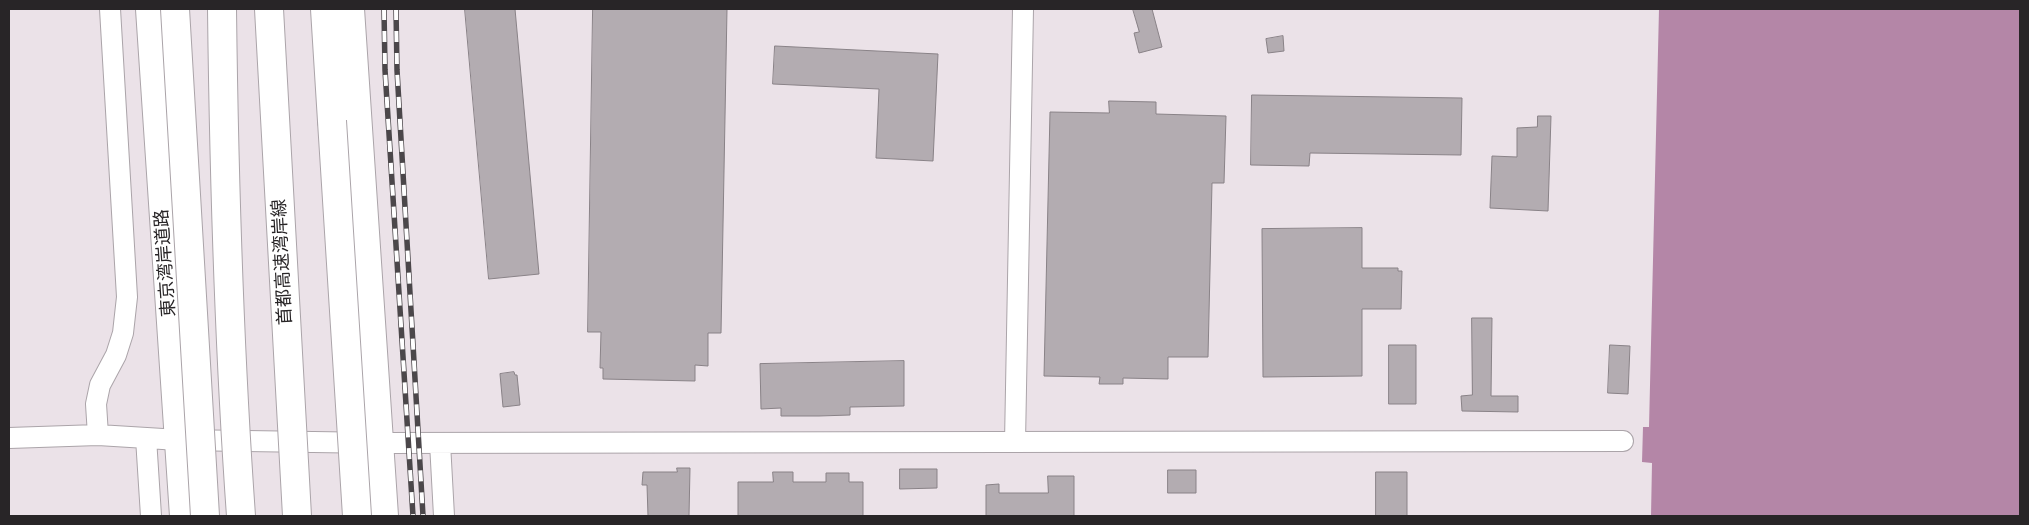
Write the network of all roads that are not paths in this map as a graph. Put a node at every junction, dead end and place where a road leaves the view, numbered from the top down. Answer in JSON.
{"nodes":[{"id":1,"x":110,"y":9,"type":"edge"},
{"id":2,"x":150,"y":9,"type":"edge"},
{"id":3,"x":175,"y":9,"type":"edge"},
{"id":4,"x":222,"y":9,"type":"edge"},
{"id":5,"x":269,"y":9,"type":"edge"},
{"id":6,"x":326,"y":9,"type":"edge"},
{"id":7,"x":350,"y":9,"type":"edge"},
{"id":8,"x":1023,"y":9,"type":"edge"},
{"id":9,"x":98,"y":435,"type":"junction"},
{"id":10,"x":9,"y":438,"type":"edge"},
{"id":11,"x":146,"y":438,"type":"junction"},
{"id":12,"x":179,"y":440,"type":"junction"},
{"id":13,"x":1623,"y":440,"type":"dead end"},
{"id":14,"x":1015,"y":442,"type":"junction"},
{"id":15,"x":380,"y":443,"type":"junction"},
{"id":16,"x":440,"y":443,"type":"junction"},
{"id":17,"x":151,"y":516,"type":"edge"},
{"id":18,"x":184,"y":516,"type":"edge"},
{"id":19,"x":204,"y":516,"type":"edge"},
{"id":20,"x":241,"y":516,"type":"edge"},
{"id":21,"x":297,"y":516,"type":"edge"},
{"id":22,"x":357,"y":516,"type":"edge"},
{"id":23,"x":384,"y":516,"type":"edge"},
{"id":24,"x":444,"y":516,"type":"edge"}],
"edges":[{"from":1,"to":9,"type":"street"},
{"from":2,"to":12,"type":"highway","name":"東京湾岸道路"},
{"from":3,"to":19,"type":"highway","name":"東京湾岸道路","bridge":true},
{"from":4,"to":20,"type":"highway","bridge":true},
{"from":5,"to":21,"type":"highway","name":"首都高速湾岸線","bridge":true},
{"from":6,"to":22,"type":"highway","bridge":true},
{"from":7,"to":15,"type":"highway"},
{"from":8,"to":14,"type":"street"},
{"from":9,"to":10,"type":"street"},
{"from":9,"to":11,"type":"street"},
{"from":11,"to":12,"type":"street"},
{"from":11,"to":17,"type":"street"},
{"from":12,"to":15,"type":"street"},
{"from":12,"to":18,"type":"highway","name":"東京湾岸道路"},
{"from":13,"to":14,"type":"street"},
{"from":14,"to":16,"type":"street"},
{"from":15,"to":16,"type":"street"},
{"from":15,"to":23,"type":"highway"},
{"from":16,"to":24,"type":"street"}]}
